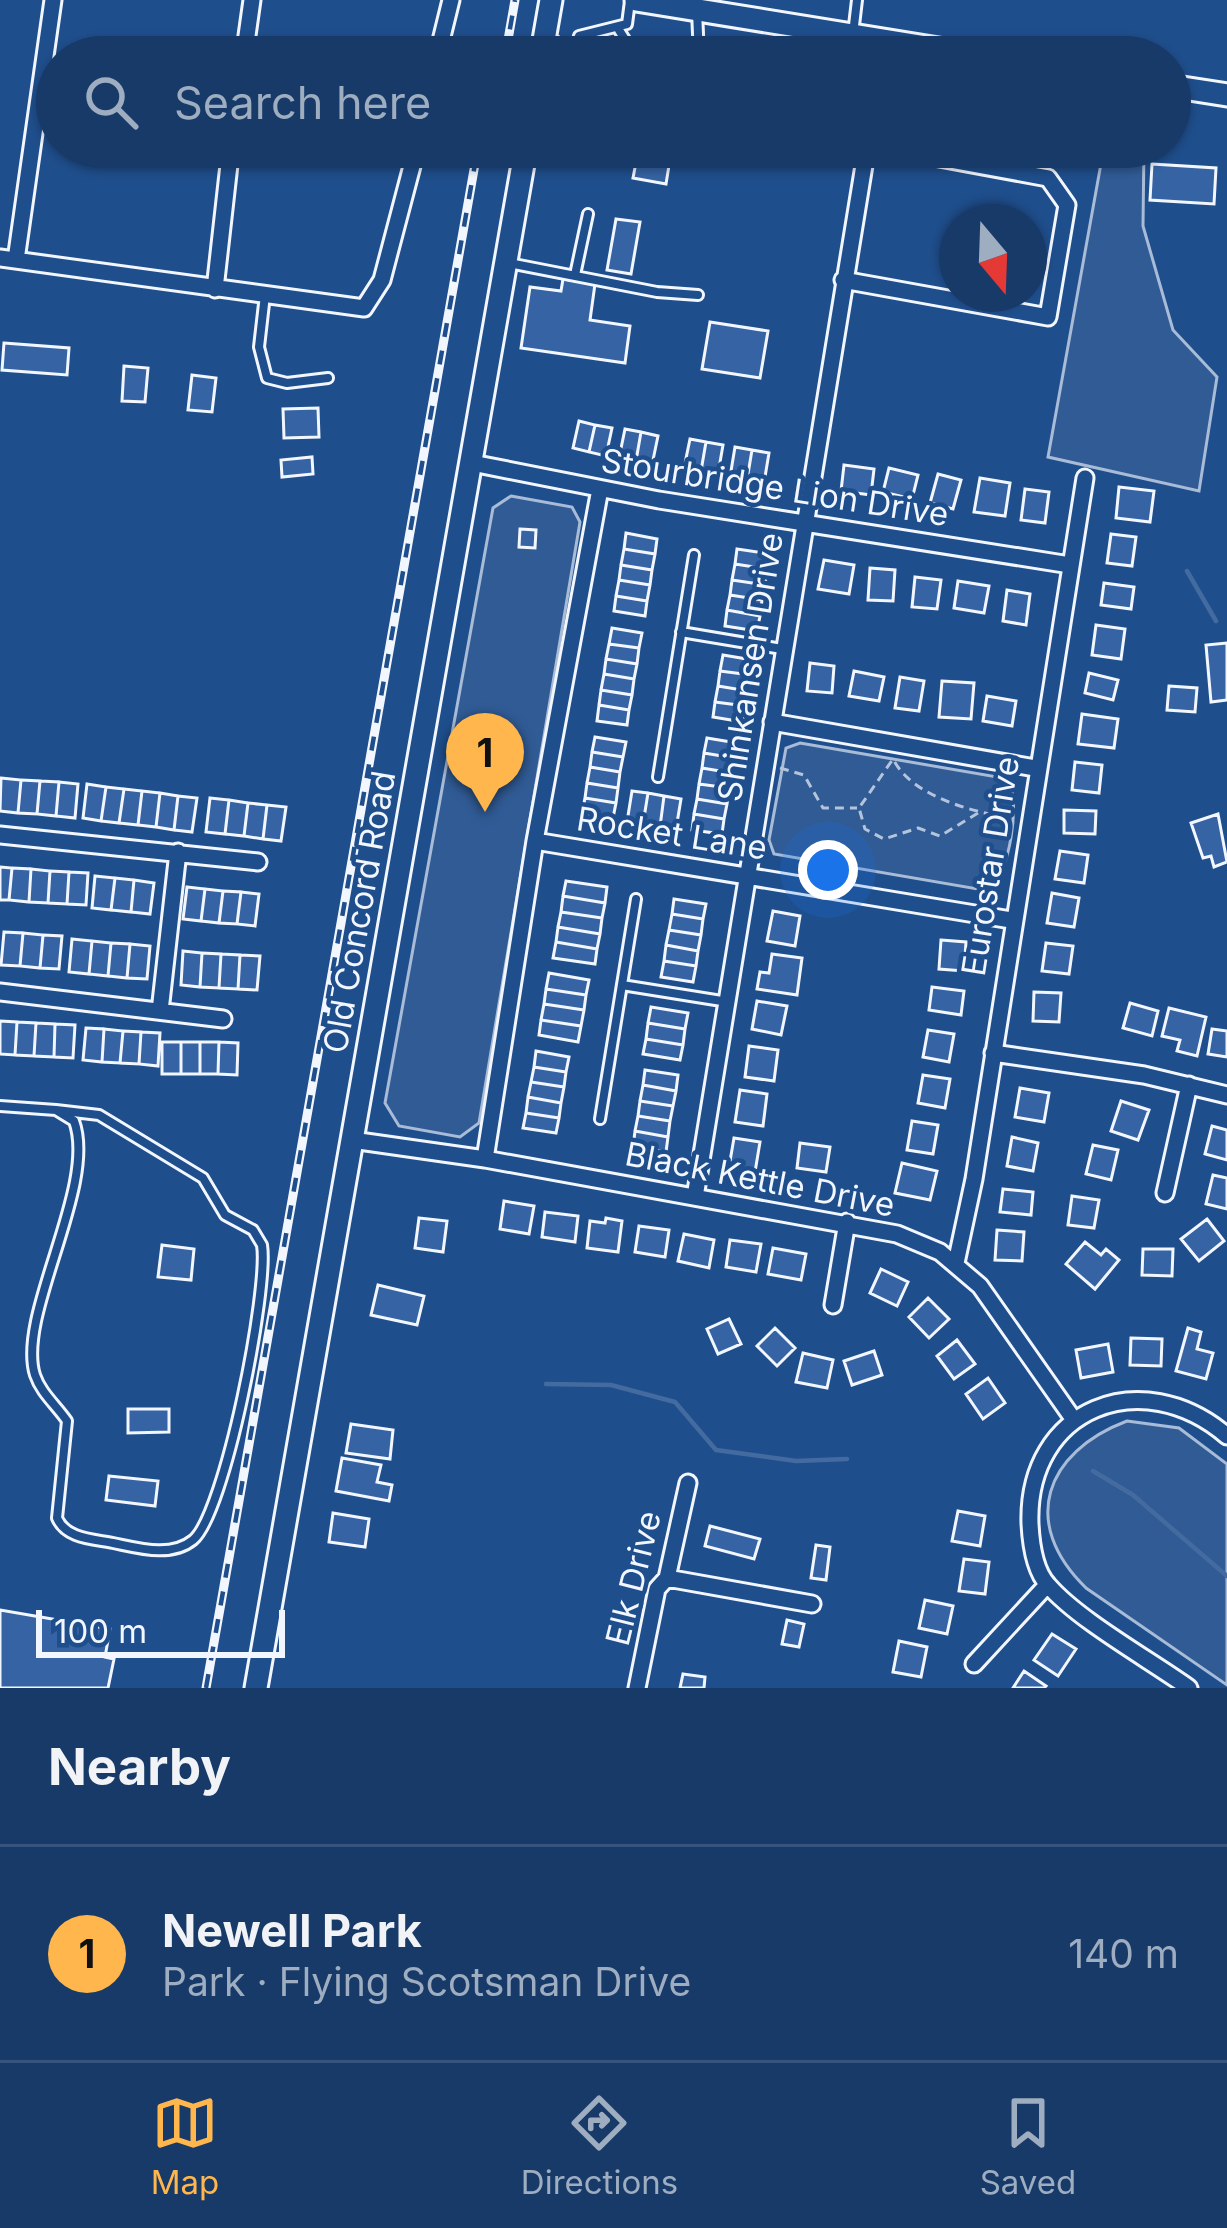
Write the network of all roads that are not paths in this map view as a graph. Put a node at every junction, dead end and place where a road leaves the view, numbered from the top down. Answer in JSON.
{"nodes":[{"id":1,"x":53,"y":0,"type":"edge"},
{"id":2,"x":252,"y":0,"type":"edge"},
{"id":3,"x":551,"y":0,"type":"edge"},
{"id":4,"x":633,"y":0,"type":"edge"},
{"id":5,"x":857,"y":0,"type":"edge"},
{"id":6,"x":446,"y":1,"type":"edge"},
{"id":7,"x":697,"y":11,"type":"junction"},
{"id":8,"x":619,"y":30,"type":"junction"},
{"id":9,"x":545,"y":33,"type":"junction"},
{"id":10,"x":852,"y":35,"type":"joint"},
{"id":11,"x":47,"y":36,"type":"edge"},
{"id":12,"x":247,"y":36,"type":"edge"},
{"id":13,"x":440,"y":36,"type":"edge"},
{"id":14,"x":544,"y":36,"type":"edge"},
{"id":15,"x":549,"y":36,"type":"edge"},
{"id":16,"x":579,"y":36,"type":"edge"},
{"id":17,"x":621,"y":36,"type":"edge"},
{"id":18,"x":698,"y":36,"type":"edge"},
{"id":19,"x":1191,"y":89,"type":"edge"},
{"id":20,"x":1227,"y":95,"type":"edge"},
{"id":21,"x":36,"y":98,"type":"edge"},
{"id":22,"x":228,"y":168,"type":"edge"},
{"id":23,"x":411,"y":168,"type":"edge"},
{"id":24,"x":523,"y":168,"type":"edge"},
{"id":25,"x":863,"y":168,"type":"edge"},
{"id":26,"x":994,"y":168,"type":"edge"},
{"id":27,"x":588,"y":214,"type":"dead end"},
{"id":28,"x":8,"y":259,"type":"edge"},
{"id":29,"x":507,"y":262,"type":"junction"},
{"id":30,"x":575,"y":275,"type":"junction"},
{"id":31,"x":843,"y":280,"type":"junction"},
{"id":32,"x":214,"y":289,"type":"junction"},
{"id":33,"x":698,"y":295,"type":"dead end"},
{"id":34,"x":269,"y":296,"type":"junction"},
{"id":35,"x":328,"y":377,"type":"dead end"},
{"id":36,"x":472,"y":463,"type":"junction"},
{"id":37,"x":1084,"y":478,"type":"dead end"},
{"id":38,"x":600,"y":489,"type":"junction"},
{"id":39,"x":803,"y":523,"type":"junction"},
{"id":40,"x":694,"y":555,"type":"dead end"},
{"id":41,"x":1070,"y":565,"type":"junction"},
{"id":42,"x":681,"y":632,"type":"junction"},
{"id":43,"x":784,"y":649,"type":"junction"},
{"id":44,"x":772,"y":722,"type":"junction"},
{"id":45,"x":1035,"y":768,"type":"junction"},
{"id":46,"x":658,"y":778,"type":"dead end"},
{"id":47,"x":0,"y":835,"type":"edge"},
{"id":48,"x":535,"y":841,"type":"junction"},
{"id":49,"x":178,"y":853,"type":"junction"},
{"id":50,"x":258,"y":862,"type":"dead end"},
{"id":51,"x":746,"y":875,"type":"junction"},
{"id":52,"x":636,"y":899,"type":"dead end"},
{"id":53,"x":1011,"y":920,"type":"junction"},
{"id":54,"x":622,"y":985,"type":"junction"},
{"id":55,"x":0,"y":992,"type":"edge"},
{"id":56,"x":729,"y":1002,"type":"junction"},
{"id":57,"x":160,"y":1011,"type":"junction"},
{"id":58,"x":223,"y":1019,"type":"dead end"},
{"id":59,"x":993,"y":1053,"type":"junction"},
{"id":60,"x":1189,"y":1085,"type":"junction"},
{"id":61,"x":1227,"y":1095,"type":"edge"},
{"id":62,"x":0,"y":1106,"type":"edge"},
{"id":63,"x":56,"y":1110,"type":"junction"},
{"id":64,"x":600,"y":1119,"type":"dead end"},
{"id":65,"x":352,"y":1140,"type":"junction"},
{"id":66,"x":485,"y":1159,"type":"junction"},
{"id":67,"x":1165,"y":1193,"type":"dead end"},
{"id":68,"x":695,"y":1196,"type":"junction"},
{"id":69,"x":847,"y":1222,"type":"junction"},
{"id":70,"x":956,"y":1263,"type":"junction"},
{"id":71,"x":833,"y":1305,"type":"dead end"},
{"id":72,"x":1074,"y":1420,"type":"junction"},
{"id":73,"x":1227,"y":1436,"type":"edge"},
{"id":74,"x":688,"y":1483,"type":"dead end"},
{"id":75,"x":667,"y":1578,"type":"junction"},
{"id":76,"x":1047,"y":1585,"type":"junction"},
{"id":77,"x":812,"y":1604,"type":"dead end"},
{"id":78,"x":974,"y":1664,"type":"dead end"},
{"id":79,"x":256,"y":1688,"type":"edge"},
{"id":80,"x":638,"y":1688,"type":"edge"},
{"id":81,"x":1189,"y":1688,"type":"edge"}],
"edges":[{"from":1,"to":11,"type":"street"},
{"from":2,"to":12,"type":"street"},
{"from":3,"to":9,"type":"street"},
{"from":4,"to":7,"type":"street"},
{"from":4,"to":8,"type":"lane"},
{"from":5,"to":10,"type":"lane"},
{"from":6,"to":13,"type":"street"},
{"from":7,"to":10,"type":"street"},
{"from":7,"to":18,"type":"lane"},
{"from":8,"to":16,"type":"lane"},
{"from":8,"to":17,"type":"lane"},
{"from":9,"to":14,"type":"street"},
{"from":9,"to":15,"type":"lane"},
{"from":19,"to":20,"type":"street"},
{"from":21,"to":28,"type":"street"},
{"from":22,"to":32,"type":"street"},
{"from":23,"to":34,"type":"street"},
{"from":24,"to":29,"type":"street","name":"Old Concord Road"},
{"from":25,"to":31,"type":"street","name":"Shinkansen Drive"},
{"from":26,"to":31,"type":"street"},
{"from":27,"to":30,"type":"lane"},
{"from":28,"to":32,"type":"street"},
{"from":29,"to":30,"type":"lane"},
{"from":29,"to":36,"type":"street","name":"Old Concord Road"},
{"from":30,"to":33,"type":"lane"},
{"from":31,"to":39,"type":"street","name":"Shinkansen Drive"},
{"from":32,"to":34,"type":"street"},
{"from":34,"to":35,"type":"lane"},
{"from":36,"to":38,"type":"street","name":"Stourbridge Lion Drive"},
{"from":36,"to":65,"type":"street","name":"Old Concord Road"},
{"from":37,"to":41,"type":"street","name":"Eurostar Drive"},
{"from":38,"to":39,"type":"street","name":"Stourbridge Lion Drive"},
{"from":38,"to":48,"type":"street"},
{"from":39,"to":41,"type":"street","name":"Stourbridge Lion Drive"},
{"from":39,"to":43,"type":"street","name":"Shinkansen Drive"},
{"from":40,"to":42,"type":"lane"},
{"from":41,"to":45,"type":"street","name":"Eurostar Drive"},
{"from":42,"to":43,"type":"lane"},
{"from":42,"to":46,"type":"lane"},
{"from":43,"to":44,"type":"street","name":"Shinkansen Drive"},
{"from":44,"to":45,"type":"street"},
{"from":44,"to":51,"type":"street","name":"Shinkansen Drive"},
{"from":45,"to":53,"type":"street","name":"Eurostar Drive"},
{"from":47,"to":49,"type":"street"},
{"from":48,"to":51,"type":"street","name":"Rocket Lane"},
{"from":48,"to":66,"type":"street"},
{"from":49,"to":50,"type":"street"},
{"from":49,"to":57,"type":"street"},
{"from":51,"to":53,"type":"street","name":"Rocket Lane"},
{"from":51,"to":56,"type":"street","name":"Shinkansen Drive"},
{"from":52,"to":54,"type":"lane"},
{"from":53,"to":59,"type":"street","name":"Eurostar Drive"},
{"from":54,"to":56,"type":"lane"},
{"from":54,"to":64,"type":"lane"},
{"from":55,"to":57,"type":"street"},
{"from":56,"to":68,"type":"street","name":"Shinkansen Drive"},
{"from":57,"to":58,"type":"street"},
{"from":59,"to":60,"type":"street"},
{"from":59,"to":70,"type":"street","name":"Eurostar Drive"},
{"from":60,"to":61,"type":"street"},
{"from":60,"to":67,"type":"street"},
{"from":62,"to":63,"type":"lane"},
{"from":63,"to":63,"type":"lane"},
{"from":65,"to":66,"type":"street","name":"Black Kettle Drive"},
{"from":65,"to":79,"type":"street","name":"Old Concord Road"},
{"from":66,"to":68,"type":"street","name":"Black Kettle Drive"},
{"from":68,"to":69,"type":"street","name":"Black Kettle Drive"},
{"from":69,"to":70,"type":"street","name":"Black Kettle Drive"},
{"from":69,"to":71,"type":"street"},
{"from":70,"to":72,"type":"street","name":"Black Kettle Drive"},
{"from":72,"to":73,"type":"street"},
{"from":72,"to":76,"type":"street"},
{"from":74,"to":75,"type":"street","name":"Elk Drive"},
{"from":75,"to":77,"type":"street"},
{"from":75,"to":80,"type":"street","name":"Elk Drive"},
{"from":76,"to":78,"type":"street"},
{"from":76,"to":81,"type":"street"}]}
